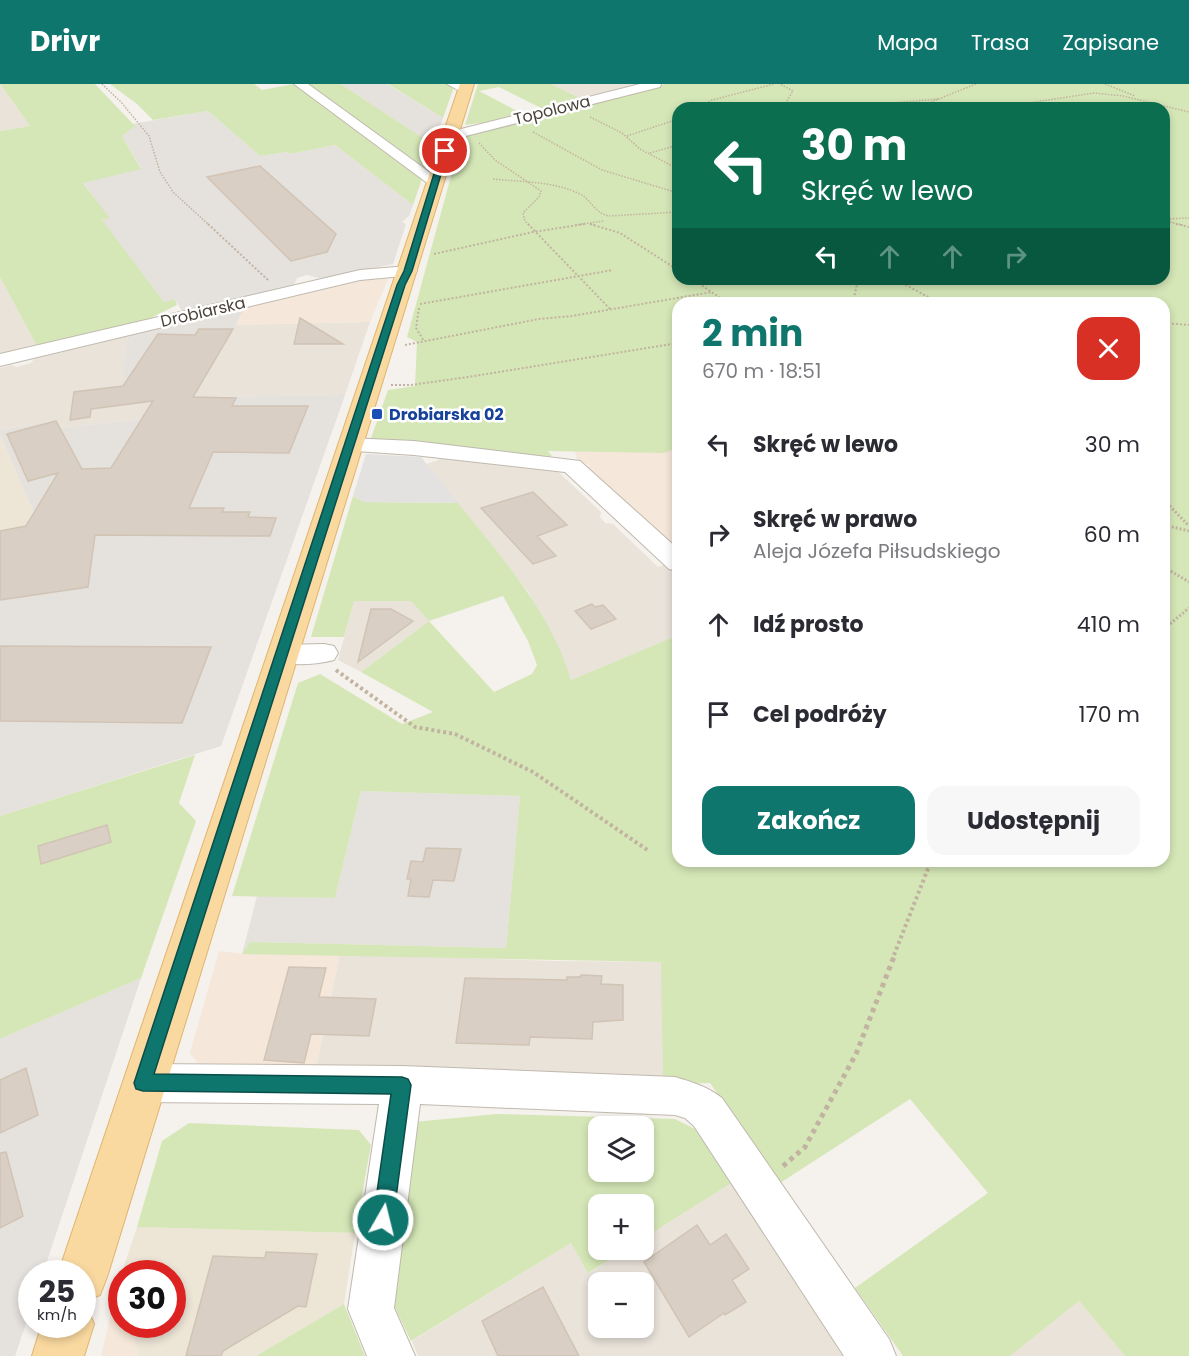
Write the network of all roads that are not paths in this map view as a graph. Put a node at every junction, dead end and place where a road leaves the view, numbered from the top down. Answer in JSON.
{"nodes":[{"id":1,"x":300,"y":84,"type":"edge"},
{"id":2,"x":587,"y":84,"type":"edge"},
{"id":3,"x":655,"y":84,"type":"edge"},
{"id":4,"x":462,"y":86,"type":"edge"},
{"id":5,"x":609,"y":95,"type":"junction"},
{"id":6,"x":457,"y":134,"type":"junction"},
{"id":7,"x":435,"y":182,"type":"junction"},
{"id":8,"x":419,"y":263,"type":"junction"},
{"id":9,"x":0,"y":360,"type":"edge"},
{"id":10,"x":349,"y":445,"type":"junction"},
{"id":11,"x":671,"y":564,"type":"edge"},
{"id":12,"x":324,"y":653,"type":"road end"},
{"id":13,"x":282,"y":654,"type":"junction"},
{"id":14,"x":143,"y":1083,"type":"junction"},
{"id":15,"x":402,"y":1085,"type":"junction"},
{"id":16,"x":87,"y":1260,"type":"edge"},
{"id":17,"x":64,"y":1338,"type":"edge"},
{"id":18,"x":58,"y":1356,"type":"edge"},
{"id":19,"x":391,"y":1356,"type":"edge"},
{"id":20,"x":872,"y":1356,"type":"edge"}],
"edges":[{"from":1,"to":7,"type":"street"},
{"from":2,"to":5,"type":"street"},
{"from":3,"to":5,"type":"street","name":"Topolowa"},
{"from":4,"to":6,"type":"main road"},
{"from":5,"to":6,"type":"street","name":"Topolowa"},
{"from":6,"to":7,"type":"main road"},
{"from":7,"to":8,"type":"main road"},
{"from":8,"to":9,"type":"street","name":"Drobiarska"},
{"from":8,"to":10,"type":"main road"},
{"from":10,"to":11,"type":"street"},
{"from":10,"to":13,"type":"main road"},
{"from":12,"to":13,"type":"street"},
{"from":13,"to":14,"type":"main road"},
{"from":14,"to":15,"type":"street"},
{"from":14,"to":16,"type":"main road"},
{"from":15,"to":19,"type":"street"},
{"from":15,"to":20,"type":"street"},
{"from":17,"to":18,"type":"main road"}]}
